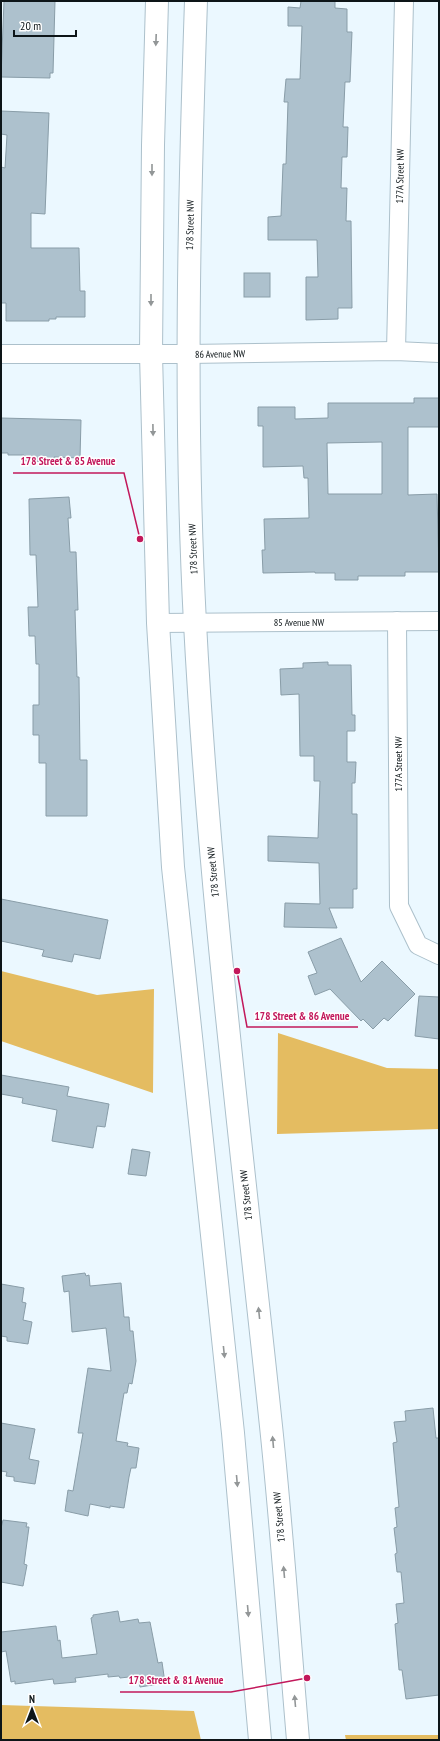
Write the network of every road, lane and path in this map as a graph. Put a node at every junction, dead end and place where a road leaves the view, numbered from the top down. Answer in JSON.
{"nodes":[{"id":1,"x":158,"y":1,"type":"edge"},
{"id":2,"x":196,"y":1,"type":"edge"},
{"id":3,"x":404,"y":1,"type":"edge"},
{"id":4,"x":396,"y":351,"type":"junction"},
{"id":5,"x":439,"y":353,"type":"edge"},
{"id":6,"x":1,"y":354,"type":"edge"},
{"id":7,"x":151,"y":354,"type":"junction"},
{"id":8,"x":188,"y":354,"type":"junction"},
{"id":9,"x":397,"y":621,"type":"junction"},
{"id":10,"x":439,"y":621,"type":"edge"},
{"id":11,"x":195,"y":622,"type":"junction"},
{"id":12,"x":158,"y":624,"type":"junction"},
{"id":13,"x":439,"y":955,"type":"edge"},
{"id":14,"x":260,"y":1740,"type":"edge"},
{"id":15,"x":298,"y":1740,"type":"edge"}],
"edges":[{"from":1,"to":7,"type":"main road","one_way":true},
{"from":2,"to":8,"type":"main road","name":"178 Street NW"},
{"from":3,"to":4,"type":"street","name":"177A Street NW"},
{"from":4,"to":5,"type":"street","name":"86 Avenue NW"},
{"from":4,"to":8,"type":"street","name":"86 Avenue NW"},
{"from":6,"to":7,"type":"street","name":"86 Avenue NW"},
{"from":7,"to":8,"type":"street","name":"86 Avenue NW"},
{"from":7,"to":12,"type":"main road","one_way":true},
{"from":8,"to":11,"type":"main road","name":"178 Street NW"},
{"from":9,"to":10,"type":"street","name":"85 Avenue NW"},
{"from":9,"to":11,"type":"street","name":"85 Avenue NW"},
{"from":9,"to":13,"type":"street","name":"177A Street NW"},
{"from":11,"to":12,"type":"street","name":"85 Avenue NW"},
{"from":15,"to":11,"type":"main road","name":"178 Street NW","one_way":true},
{"from":12,"to":14,"type":"main road","one_way":true}]}
